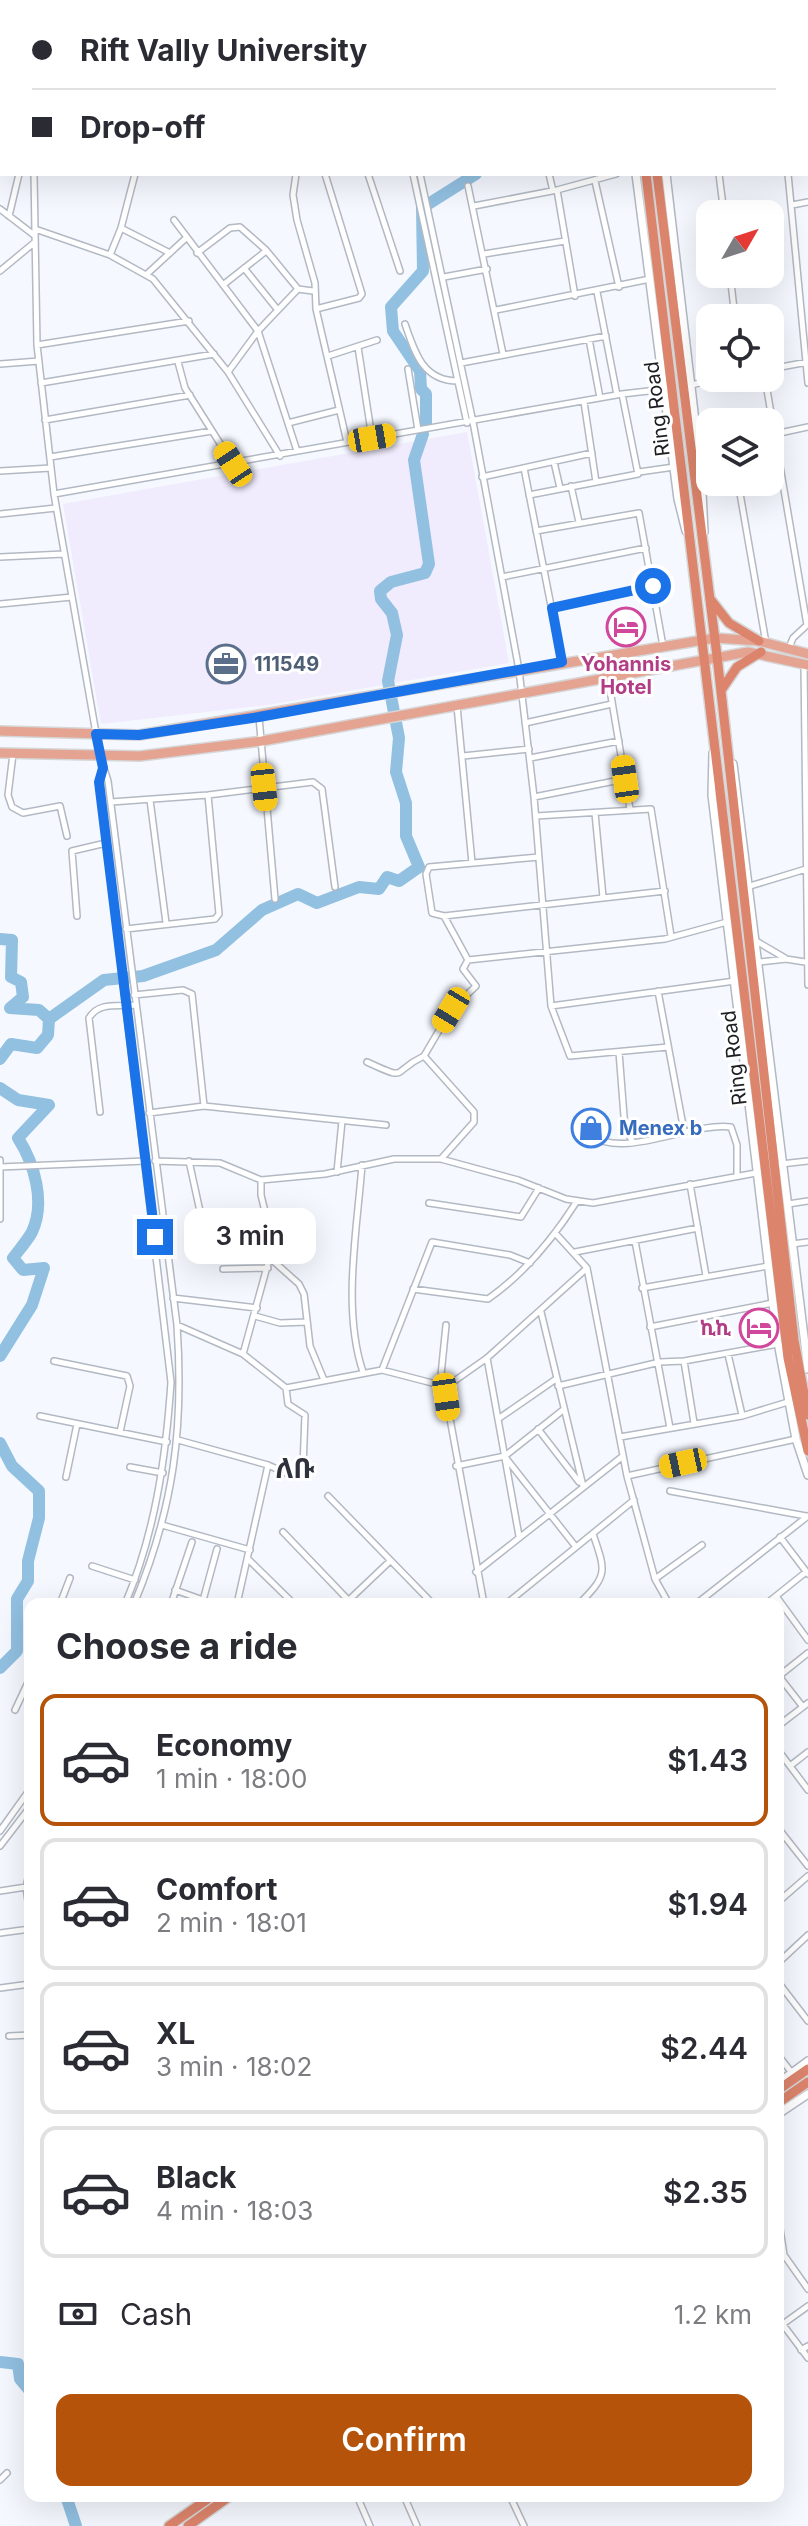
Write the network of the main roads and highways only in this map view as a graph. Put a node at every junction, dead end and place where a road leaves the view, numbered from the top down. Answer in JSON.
{"nodes":[{"id":1,"x":646,"y":176,"type":"edge"},
{"id":2,"x":657,"y":176,"type":"edge"},
{"id":3,"x":678,"y":388,"type":"junction"},
{"id":4,"x":708,"y":595,"type":"junction"},
{"id":5,"x":715,"y":638,"type":"junction"},
{"id":6,"x":700,"y":641,"type":"junction"},
{"id":7,"x":762,"y":645,"type":"junction"},
{"id":8,"x":717,"y":656,"type":"junction"},
{"id":9,"x":703,"y":658,"type":"junction"},
{"id":10,"x":807,"y":661,"type":"edge"},
{"id":11,"x":720,"y":692,"type":"junction"},
{"id":12,"x":0,"y":731,"type":"edge"},
{"id":13,"x":0,"y":753,"type":"edge"},
{"id":14,"x":808,"y":1415,"type":"edge"},
{"id":15,"x":808,"y":1451,"type":"edge"},
{"id":16,"x":808,"y":2069,"type":"edge"},
{"id":17,"x":808,"y":2082,"type":"edge"},
{"id":18,"x":784,"y":2086,"type":"edge"},
{"id":19,"x":784,"y":2099,"type":"edge"},
{"id":20,"x":203,"y":2502,"type":"edge"},
{"id":21,"x":222,"y":2502,"type":"edge"},
{"id":22,"x":169,"y":2526,"type":"edge"},
{"id":23,"x":188,"y":2526,"type":"edge"}],
"edges":[{"from":1,"to":3,"type":"highway","name":"Ring Road"},
{"from":2,"to":3,"type":"highway","name":"Ring Road"},
{"from":3,"to":4,"type":"highway","name":"Ring Road"},
{"from":3,"to":6,"type":"highway","name":"Ring Road"},
{"from":4,"to":5,"type":"highway","name":"Ring Road"},
{"from":4,"to":7,"type":"highway"},
{"from":5,"to":6,"type":"main road"},
{"from":5,"to":7,"type":"main road"},
{"from":5,"to":8,"type":"highway","name":"Ring Road"},
{"from":6,"to":9,"type":"highway","name":"Ring Road"},
{"from":6,"to":12,"type":"main road"},
{"from":7,"to":8,"type":"main road"},
{"from":7,"to":10,"type":"main road"},
{"from":7,"to":10,"type":"main road"},
{"from":7,"to":11,"type":"highway"},
{"from":8,"to":9,"type":"main road"},
{"from":8,"to":11,"type":"highway","name":"Ring Road"},
{"from":9,"to":13,"type":"main road"},
{"from":9,"to":15,"type":"highway","name":"Ring Road"},
{"from":11,"to":14,"type":"highway","name":"Ring Road"},
{"from":16,"to":18,"type":"highway"},
{"from":17,"to":19,"type":"highway"},
{"from":20,"to":22,"type":"highway"},
{"from":21,"to":23,"type":"highway"}]}
